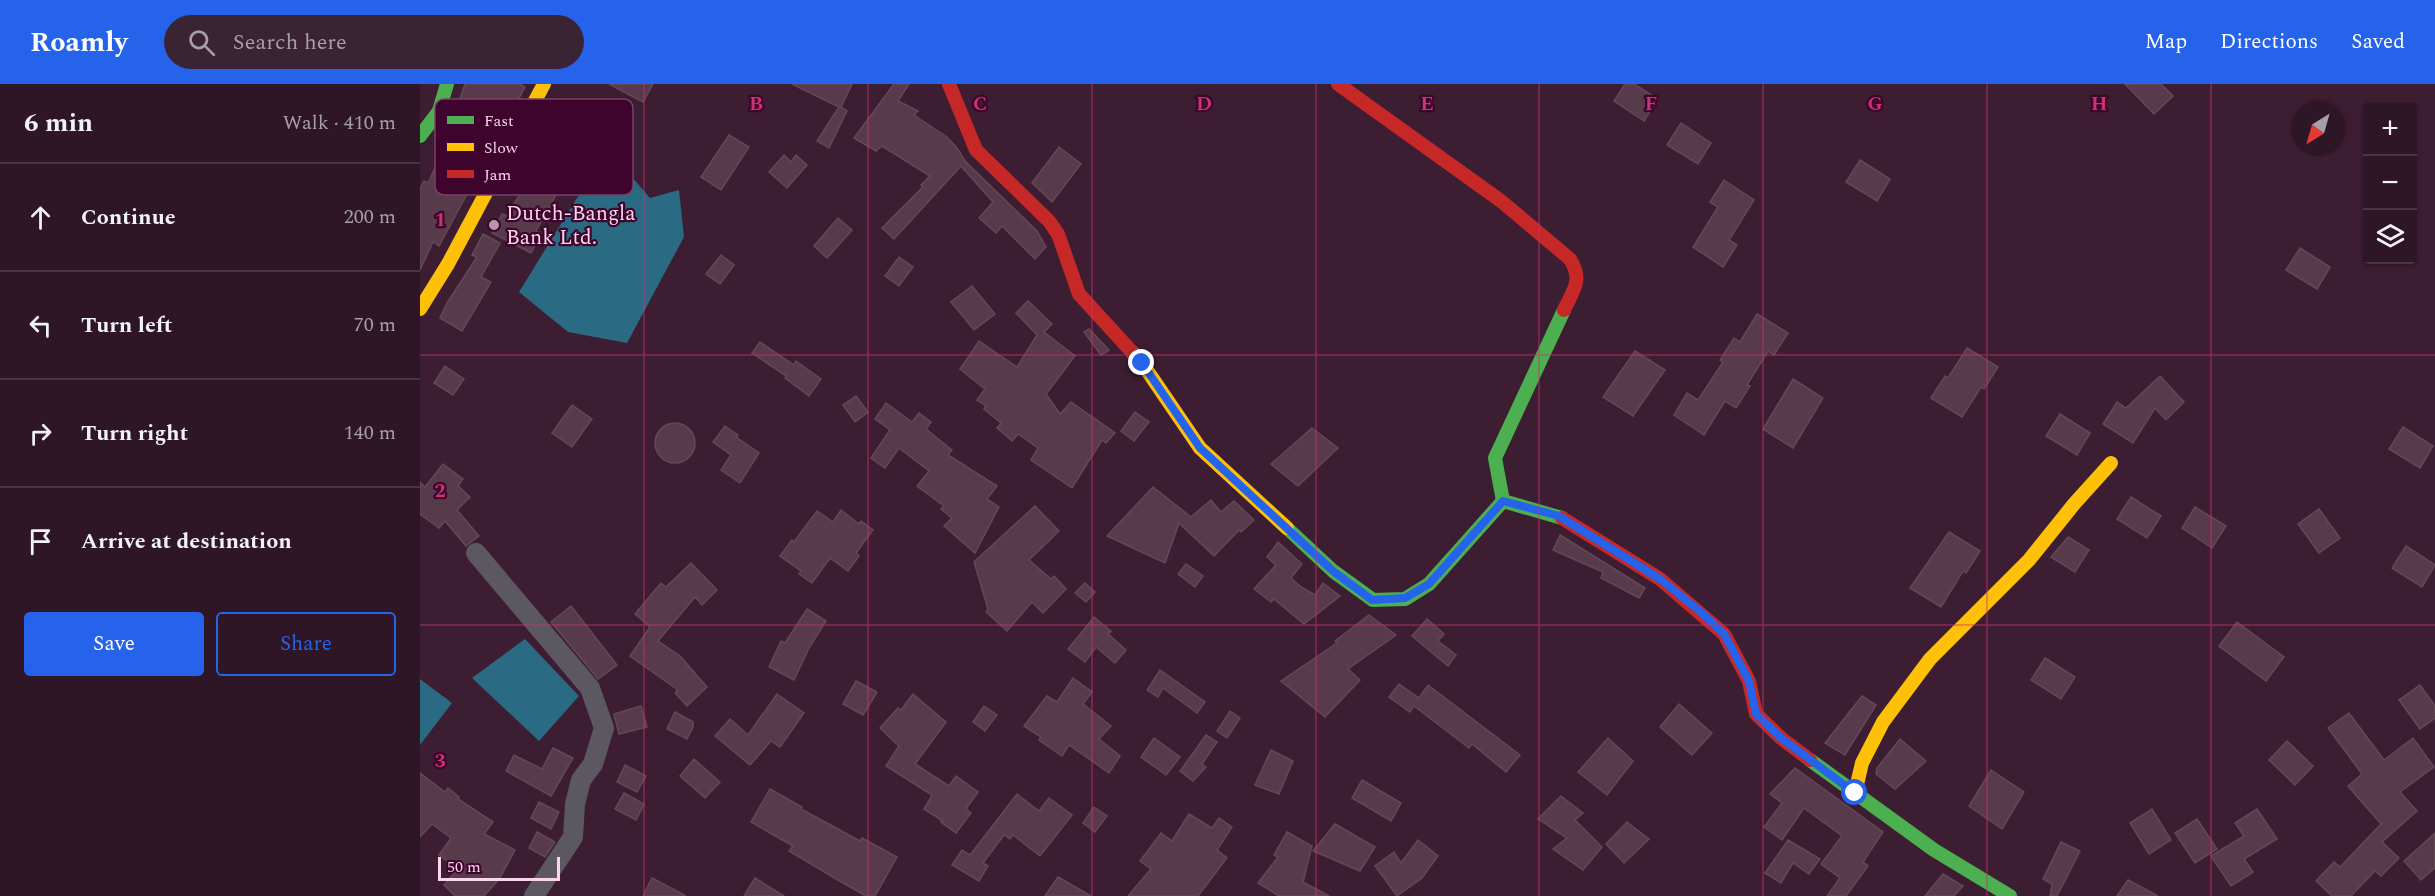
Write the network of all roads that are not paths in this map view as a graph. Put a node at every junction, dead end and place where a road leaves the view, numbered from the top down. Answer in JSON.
{"nodes":[{"id":1,"x":447,"y":84,"type":"edge"},
{"id":2,"x":544,"y":84,"type":"edge"},
{"id":3,"x":949,"y":84,"type":"edge"},
{"id":4,"x":1338,"y":84,"type":"edge"},
{"id":5,"x":443,"y":99,"type":"edge"},
{"id":6,"x":536,"y":99,"type":"edge"},
{"id":7,"x":435,"y":117,"type":"edge"},
{"id":8,"x":420,"y":136,"type":"edge"},
{"id":9,"x":485,"y":195,"type":"edge"},
{"id":10,"x":420,"y":309,"type":"edge"},
{"id":11,"x":2111,"y":463,"type":"dead end"},
{"id":12,"x":1503,"y":501,"type":"junction"},
{"id":13,"x":476,"y":554,"type":"dead end"},
{"id":14,"x":1855,"y":793,"type":"junction"},
{"id":15,"x":534,"y":896,"type":"edge"},
{"id":16,"x":2010,"y":896,"type":"edge"}],
"edges":[{"from":1,"to":5,"type":"street"},
{"from":2,"to":6,"type":"street"},
{"from":3,"to":12,"type":"street"},
{"from":4,"to":12,"type":"street"},
{"from":7,"to":8,"type":"street"},
{"from":9,"to":10,"type":"street"},
{"from":11,"to":14,"type":"street"},
{"from":12,"to":14,"type":"street"},
{"from":13,"to":15,"type":"street"},
{"from":14,"to":16,"type":"street"}]}
